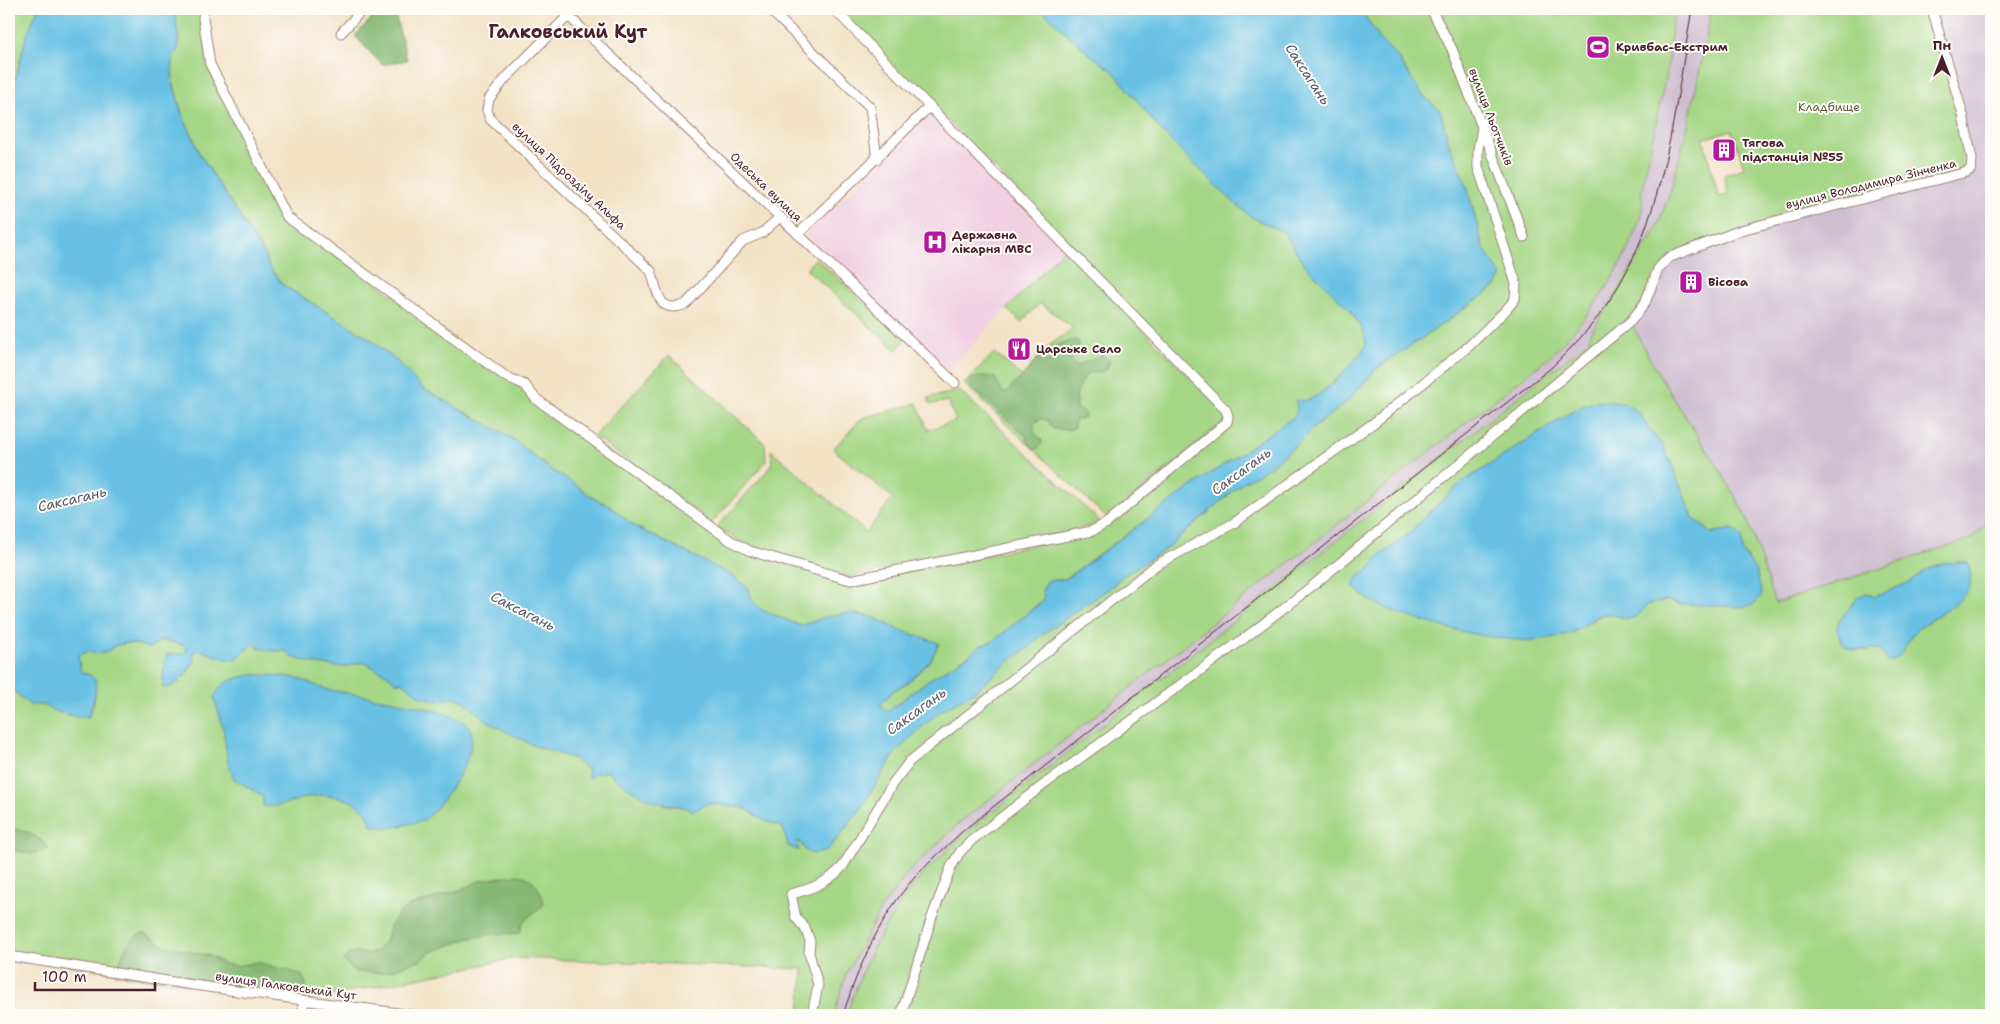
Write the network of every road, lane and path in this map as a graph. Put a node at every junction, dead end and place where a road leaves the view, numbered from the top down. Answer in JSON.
{"nodes":[{"id":1,"x":204,"y":9,"type":"edge"},
{"id":2,"x":363,"y":9,"type":"edge"},
{"id":3,"x":769,"y":9,"type":"edge"},
{"id":4,"x":834,"y":9,"type":"edge"},
{"id":5,"x":1432,"y":9,"type":"edge"},
{"id":6,"x":1932,"y":9,"type":"edge"},
{"id":7,"x":568,"y":11,"type":"edge"},
{"id":8,"x":340,"y":33,"type":"dead end"},
{"id":9,"x":930,"y":106,"type":"junction"},
{"id":10,"x":1482,"y":128,"type":"junction"},
{"id":11,"x":877,"y":159,"type":"junction"},
{"id":12,"x":780,"y":217,"type":"junction"},
{"id":13,"x":798,"y":234,"type":"junction"},
{"id":14,"x":1524,"y":236,"type":"dead end"},
{"id":15,"x":955,"y":383,"type":"dead end"},
{"id":16,"x":9,"y":956,"type":"edge"},
{"id":17,"x":304,"y":1001,"type":"junction"},
{"id":18,"x":302,"y":1015,"type":"edge"},
{"id":19,"x":412,"y":1015,"type":"edge"},
{"id":20,"x":812,"y":1015,"type":"edge"},
{"id":21,"x":901,"y":1015,"type":"edge"}],
"edges":[{"from":1,"to":9,"type":"street"},
{"from":2,"to":8,"type":"street"},
{"from":3,"to":11,"type":"street"},
{"from":4,"to":9,"type":"street"},
{"from":5,"to":10,"type":"street","name":"вулиця Льотчиків"},
{"from":6,"to":21,"type":"street","name":"вулиця Володимира Зінченка"},
{"from":7,"to":12,"type":"street","name":"Одеська вулиця"},
{"from":7,"to":12,"type":"street","name":"вулиця Підрозділу Альфа"},
{"from":9,"to":11,"type":"street"},
{"from":10,"to":14,"type":"street","name":"вулиця Льотчиків"},
{"from":10,"to":20,"type":"street"},
{"from":11,"to":13,"type":"street"},
{"from":12,"to":13,"type":"street","name":"Одеська вулиця"},
{"from":13,"to":15,"type":"street","name":"Одеська вулиця"},
{"from":16,"to":17,"type":"street","name":"вулиця Галковський Кут"},
{"from":17,"to":18,"type":"street"},
{"from":17,"to":19,"type":"street","name":"вулиця Галковський Кут"}]}
